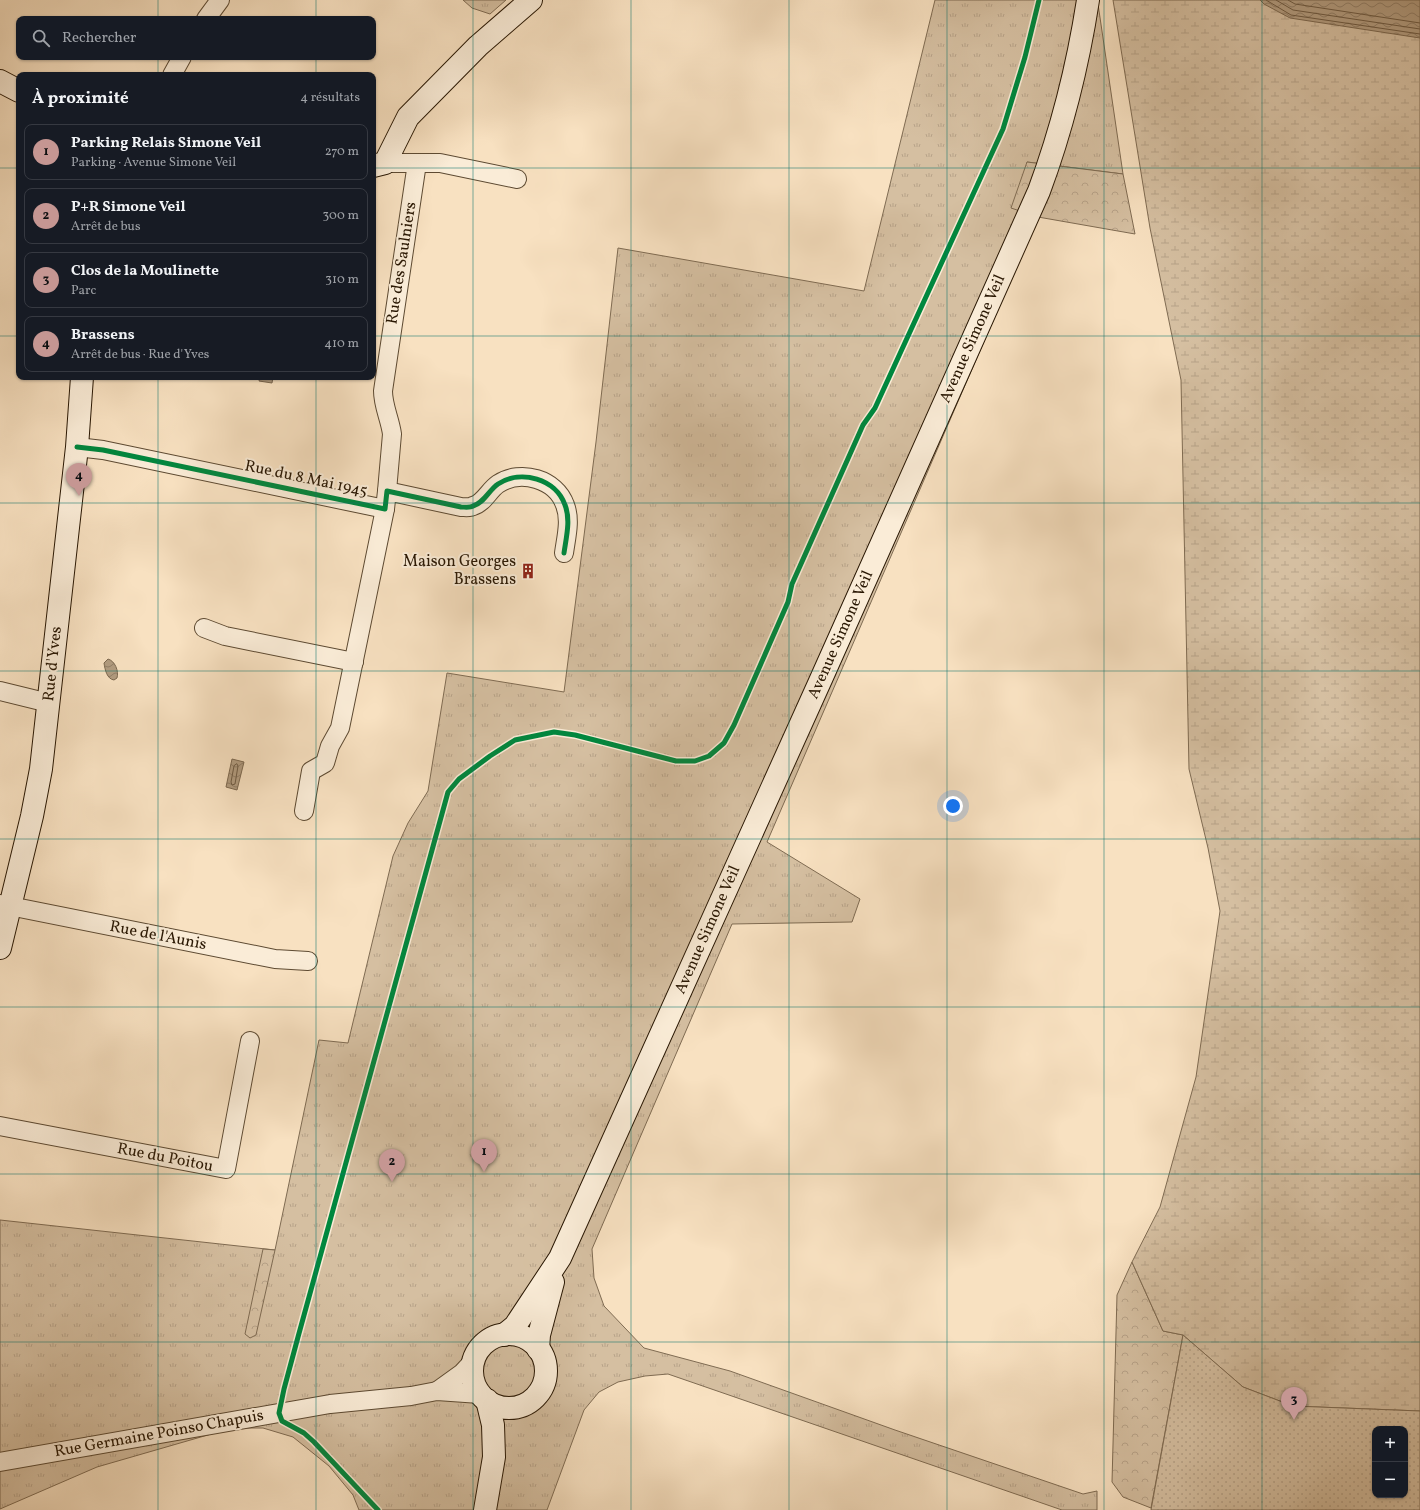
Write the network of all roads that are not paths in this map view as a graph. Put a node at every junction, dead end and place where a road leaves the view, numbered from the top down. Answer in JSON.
{"nodes":[{"id":1,"x":220,"y":0,"type":"edge"},
{"id":2,"x":531,"y":0,"type":"edge"},
{"id":3,"x":1088,"y":0,"type":"edge"},
{"id":4,"x":208,"y":16,"type":"edge"},
{"id":5,"x":180,"y":60,"type":"edge"},
{"id":6,"x":174,"y":72,"type":"edge"},
{"id":7,"x":0,"y":81,"type":"edge"},
{"id":8,"x":16,"y":89,"type":"edge"},
{"id":9,"x":417,"y":163,"type":"junction"},
{"id":10,"x":379,"y":164,"type":"edge"},
{"id":11,"x":517,"y":179,"type":"dead end"},
{"id":12,"x":82,"y":380,"type":"edge"},
{"id":13,"x":392,"y":434,"type":"joint"},
{"id":14,"x":77,"y":447,"type":"junction"},
{"id":15,"x":387,"y":491,"type":"junction"},
{"id":16,"x":385,"y":509,"type":"junction"},
{"id":17,"x":564,"y":553,"type":"dead end"},
{"id":18,"x":204,"y":628,"type":"dead end"},
{"id":19,"x":354,"y":662,"type":"junction"},
{"id":20,"x":0,"y":691,"type":"edge"},
{"id":21,"x":49,"y":703,"type":"junction"},
{"id":22,"x":304,"y":810,"type":"dead end"},
{"id":23,"x":5,"y":905,"type":"edge"},
{"id":24,"x":0,"y":948,"type":"edge"},
{"id":25,"x":308,"y":961,"type":"dead end"},
{"id":26,"x":250,"y":1041,"type":"dead end"},
{"id":27,"x":0,"y":1126,"type":"edge"},
{"id":28,"x":560,"y":1258,"type":"junction"},
{"id":29,"x":504,"y":1335,"type":"junction"},
{"id":30,"x":538,"y":1350,"type":"junction"},
{"id":31,"x":475,"y":1359,"type":"junction"},
{"id":32,"x":437,"y":1391,"type":"junction"},
{"id":33,"x":484,"y":1397,"type":"junction"},
{"id":34,"x":521,"y":1406,"type":"junction"},
{"id":35,"x":494,"y":1457,"type":"junction"},
{"id":36,"x":0,"y":1462,"type":"edge"},
{"id":37,"x":485,"y":1510,"type":"edge"}],
"edges":[{"from":1,"to":4,"type":"street"},
{"from":2,"to":10,"type":"main road"},
{"from":3,"to":28,"type":"main road","name":"Avenue Simone Veil"},
{"from":5,"to":6,"type":"street"},
{"from":7,"to":8,"type":"main road"},
{"from":9,"to":10,"type":"street"},
{"from":9,"to":11,"type":"street"},
{"from":9,"to":13,"type":"street","name":"Rue des Saulniers"},
{"from":12,"to":14,"type":"main road","name":"Rue d'Yves"},
{"from":13,"to":15,"type":"street","name":"Rue du 8 Mai 1945"},
{"from":14,"to":16,"type":"street","name":"Rue du 8 Mai 1945"},
{"from":14,"to":21,"type":"main road","name":"Rue d'Yves"},
{"from":15,"to":16,"type":"street","name":"Rue du 8 Mai 1945"},
{"from":15,"to":17,"type":"street","name":"Rue du 8 Mai 1945"},
{"from":16,"to":19,"type":"street","name":"Rue du 8 Mai 1945"},
{"from":18,"to":19,"type":"street"},
{"from":19,"to":22,"type":"street","name":"Rue du 8 Mai 1945"},
{"from":20,"to":21,"type":"street"},
{"from":21,"to":23,"type":"main road","name":"Rue d'Yves"},
{"from":23,"to":24,"type":"main road","name":"Rue d'Yves"},
{"from":23,"to":25,"type":"street","name":"Rue de l'Aunis"},
{"from":26,"to":27,"type":"street","name":"Rue du Poitou"},
{"from":28,"to":29,"type":"main road"},
{"from":28,"to":30,"type":"main road"},
{"from":29,"to":30,"type":"main road"},
{"from":29,"to":31,"type":"main road"},
{"from":30,"to":34,"type":"main road"},
{"from":31,"to":32,"type":"street","name":"Rue Germaine Poinso Chapuis"},
{"from":31,"to":33,"type":"main road"},
{"from":32,"to":33,"type":"street","name":"Rue Germaine Poinso Chapuis"},
{"from":32,"to":36,"type":"street","name":"Rue Germaine Poinso Chapuis"},
{"from":33,"to":34,"type":"main road"},
{"from":33,"to":35,"type":"main road"},
{"from":34,"to":35,"type":"main road"},
{"from":35,"to":37,"type":"main road"}]}
